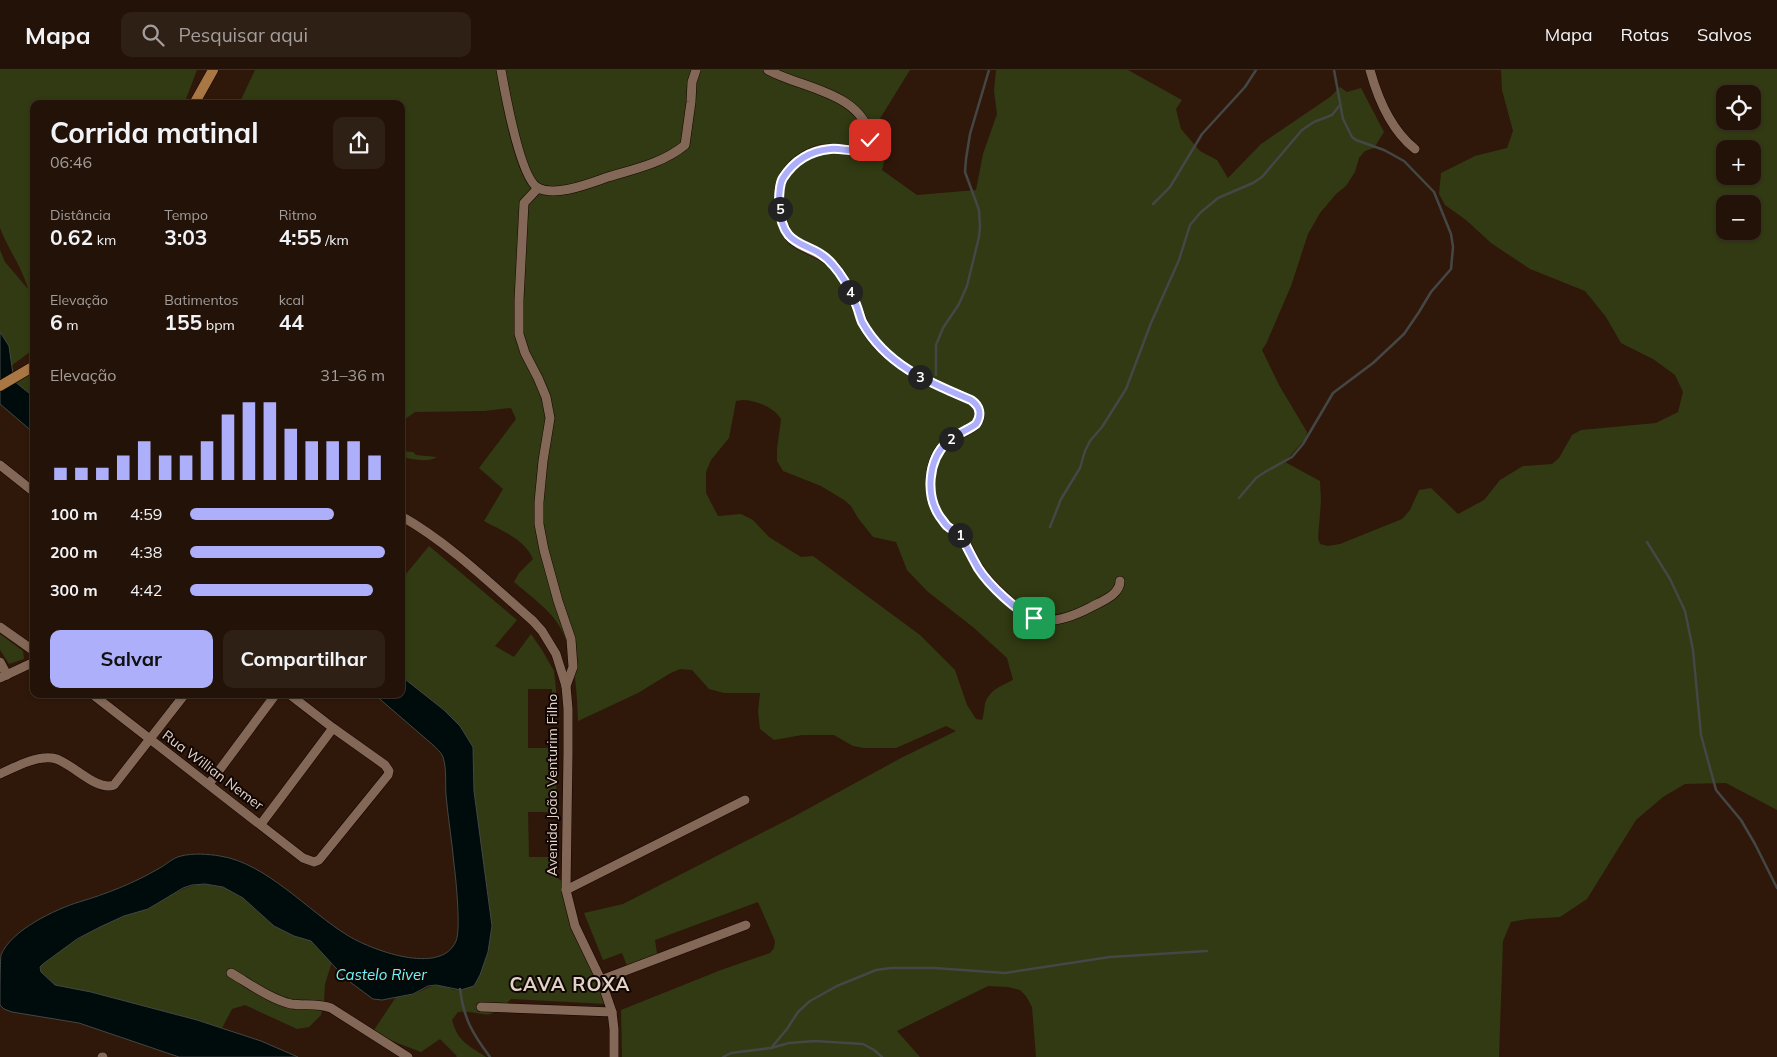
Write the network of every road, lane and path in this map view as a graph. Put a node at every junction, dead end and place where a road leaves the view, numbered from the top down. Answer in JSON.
{"nodes":[{"id":1,"x":213,"y":70,"type":"edge"},
{"id":2,"x":501,"y":70,"type":"edge"},
{"id":3,"x":696,"y":70,"type":"edge"},
{"id":4,"x":768,"y":70,"type":"edge"},
{"id":5,"x":1370,"y":70,"type":"edge"},
{"id":6,"x":196,"y":100,"type":"edge"},
{"id":7,"x":1415,"y":149,"type":"dead end"},
{"id":8,"x":538,"y":188,"type":"junction"},
{"id":9,"x":30,"y":368,"type":"edge"},
{"id":10,"x":0,"y":386,"type":"edge"},
{"id":11,"x":0,"y":466,"type":"edge"},
{"id":12,"x":30,"y":489,"type":"edge"},
{"id":13,"x":405,"y":518,"type":"edge"},
{"id":14,"x":1120,"y":581,"type":"dead end"},
{"id":15,"x":0,"y":627,"type":"edge"},
{"id":16,"x":30,"y":648,"type":"edge"},
{"id":17,"x":0,"y":662,"type":"edge"},
{"id":18,"x":30,"y":664,"type":"edge"},
{"id":19,"x":4,"y":677,"type":"edge"},
{"id":20,"x":566,"y":686,"type":"junction"},
{"id":21,"x":101,"y":698,"type":"edge"},
{"id":22,"x":182,"y":698,"type":"edge"},
{"id":23,"x":273,"y":698,"type":"edge"},
{"id":24,"x":294,"y":698,"type":"edge"},
{"id":25,"x":333,"y":728,"type":"junction"},
{"id":26,"x":151,"y":740,"type":"junction"},
{"id":27,"x":0,"y":774,"type":"edge"},
{"id":28,"x":209,"y":784,"type":"junction"},
{"id":29,"x":745,"y":800,"type":"dead end"},
{"id":30,"x":261,"y":824,"type":"junction"},
{"id":31,"x":566,"y":890,"type":"junction"},
{"id":32,"x":746,"y":925,"type":"dead end"},
{"id":33,"x":231,"y":973,"type":"dead end"},
{"id":34,"x":601,"y":980,"type":"junction"},
{"id":35,"x":481,"y":1007,"type":"dead end"},
{"id":36,"x":612,"y":1012,"type":"junction"},
{"id":37,"x":408,"y":1057,"type":"edge"},
{"id":38,"x":614,"y":1057,"type":"edge"}],
"edges":[{"from":1,"to":6,"type":"main road"},
{"from":2,"to":8,"type":"street"},
{"from":3,"to":8,"type":"street"},
{"from":4,"to":14,"type":"street"},
{"from":5,"to":7,"type":"street"},
{"from":8,"to":20,"type":"street"},
{"from":9,"to":10,"type":"main road"},
{"from":11,"to":12,"type":"street"},
{"from":13,"to":20,"type":"street","name":"Avenida João Venturim Filho"},
{"from":15,"to":16,"type":"street"},
{"from":17,"to":19,"type":"street"},
{"from":18,"to":19,"type":"street"},
{"from":20,"to":31,"type":"street","name":"Avenida João Venturim Filho"},
{"from":21,"to":26,"type":"street","name":"Rua Willian Nemer"},
{"from":22,"to":26,"type":"street"},
{"from":23,"to":28,"type":"street"},
{"from":24,"to":25,"type":"street"},
{"from":25,"to":30,"type":"street"},
{"from":25,"to":30,"type":"street","name":"Rua Willian Nemer"},
{"from":26,"to":27,"type":"street"},
{"from":26,"to":28,"type":"street","name":"Rua Willian Nemer"},
{"from":28,"to":30,"type":"street","name":"Rua Willian Nemer"},
{"from":29,"to":31,"type":"street"},
{"from":31,"to":34,"type":"street","name":"Avenida João Venturim Filho"},
{"from":32,"to":34,"type":"street"},
{"from":33,"to":37,"type":"street"},
{"from":34,"to":36,"type":"street","name":"Avenida João Venturim Filho"},
{"from":35,"to":36,"type":"street"},
{"from":36,"to":38,"type":"street","name":"Avenida João Venturim Filho"}]}
